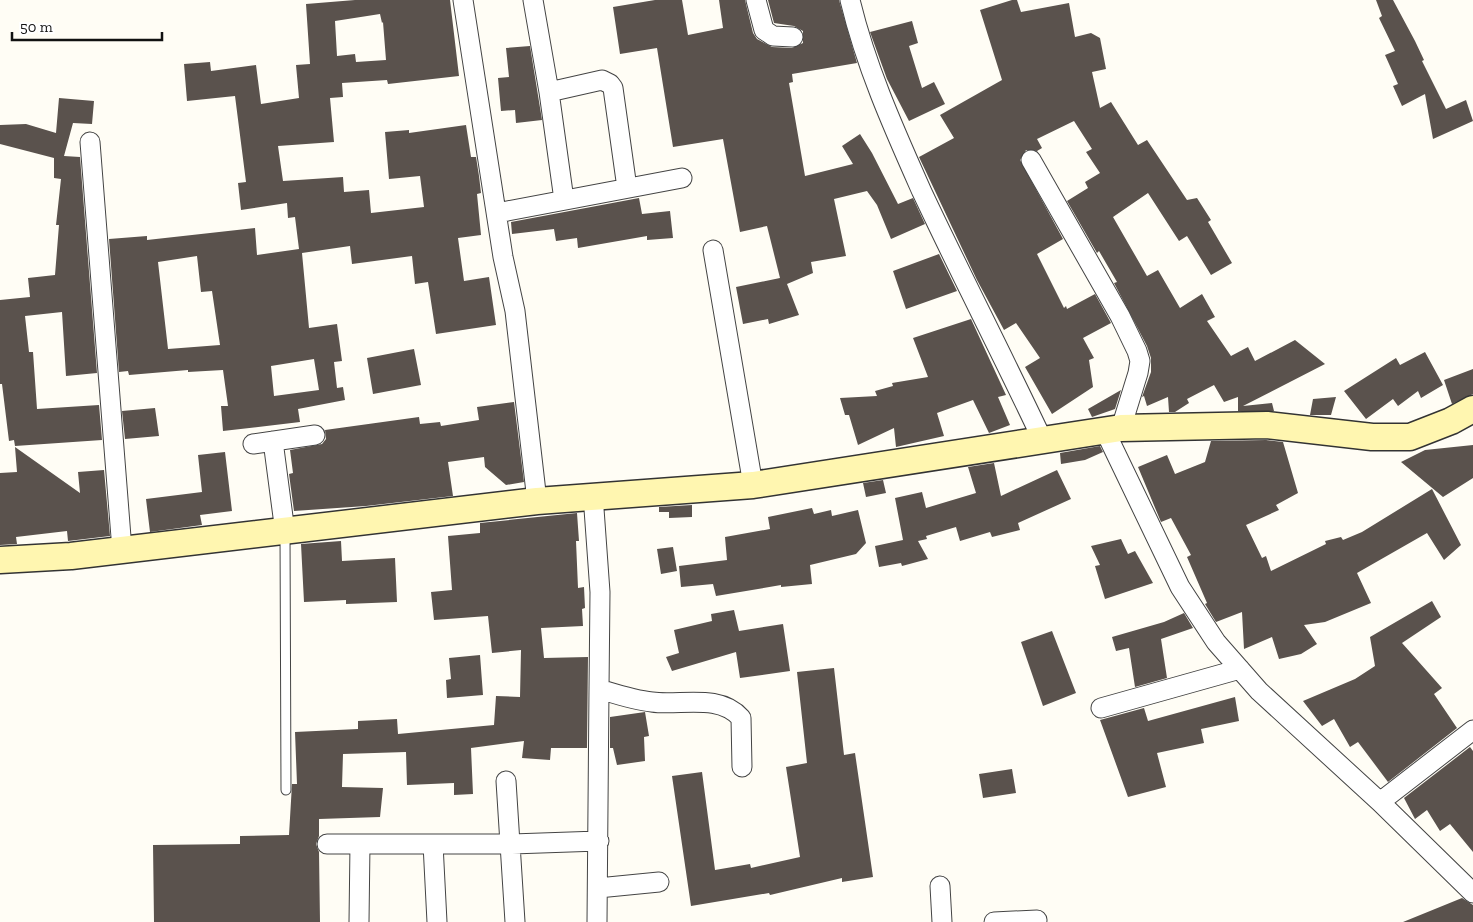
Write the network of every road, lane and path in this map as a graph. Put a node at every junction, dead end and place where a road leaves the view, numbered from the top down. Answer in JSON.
{"nodes":[{"id":1,"x":463,"y":0,"type":"edge"},
{"id":2,"x":533,"y":0,"type":"edge"},
{"id":3,"x":756,"y":0,"type":"edge"},
{"id":4,"x":850,"y":0,"type":"edge"},
{"id":5,"x":793,"y":36,"type":"dead end"},
{"id":6,"x":549,"y":92,"type":"junction"},
{"id":7,"x":90,"y":142,"type":"dead end"},
{"id":8,"x":1031,"y":160,"type":"dead end"},
{"id":9,"x":682,"y":178,"type":"dead end"},
{"id":10,"x":627,"y":188,"type":"junction"},
{"id":11,"x":564,"y":200,"type":"junction"},
{"id":12,"x":497,"y":213,"type":"junction"},
{"id":13,"x":713,"y":250,"type":"dead end"},
{"id":14,"x":1473,"y":409,"type":"edge"},
{"id":15,"x":1113,"y":429,"type":"junction"},
{"id":16,"x":315,"y":435,"type":"dead end"},
{"id":17,"x":1042,"y":439,"type":"junction"},
{"id":18,"x":273,"y":441,"type":"junction"},
{"id":19,"x":252,"y":444,"type":"dead end"},
{"id":20,"x":753,"y":485,"type":"junction"},
{"id":21,"x":593,"y":495,"type":"junction"},
{"id":22,"x":537,"y":501,"type":"junction"},
{"id":23,"x":285,"y":532,"type":"junction"},
{"id":24,"x":122,"y":550,"type":"junction"},
{"id":25,"x":0,"y":560,"type":"edge"},
{"id":26,"x":1240,"y":669,"type":"junction"},
{"id":27,"x":599,"y":689,"type":"junction"},
{"id":28,"x":1101,"y":708,"type":"dead end"},
{"id":29,"x":1473,"y":730,"type":"edge"},
{"id":30,"x":742,"y":767,"type":"dead end"},
{"id":31,"x":506,"y":781,"type":"dead end"},
{"id":32,"x":286,"y":790,"type":"dead end"},
{"id":33,"x":1380,"y":802,"type":"junction"},
{"id":34,"x":599,"y":841,"type":"junction"},
{"id":35,"x":328,"y":844,"type":"dead end"},
{"id":36,"x":360,"y":844,"type":"junction"},
{"id":37,"x":434,"y":844,"type":"junction"},
{"id":38,"x":512,"y":844,"type":"junction"},
{"id":39,"x":659,"y":882,"type":"dead end"},
{"id":40,"x":940,"y":886,"type":"dead end"},
{"id":41,"x":598,"y":888,"type":"junction"},
{"id":42,"x":1473,"y":893,"type":"edge"},
{"id":43,"x":1037,"y":920,"type":"dead end"},
{"id":44,"x":359,"y":922,"type":"edge"},
{"id":45,"x":437,"y":922,"type":"edge"},
{"id":46,"x":515,"y":922,"type":"edge"},
{"id":47,"x":597,"y":922,"type":"edge"},
{"id":48,"x":942,"y":922,"type":"edge"},
{"id":49,"x":994,"y":922,"type":"edge"}],
"edges":[{"from":1,"to":12,"type":"street"},
{"from":2,"to":6,"type":"street"},
{"from":3,"to":5,"type":"street"},
{"from":4,"to":17,"type":"street"},
{"from":6,"to":10,"type":"street"},
{"from":6,"to":11,"type":"street"},
{"from":7,"to":24,"type":"street"},
{"from":8,"to":15,"type":"street"},
{"from":9,"to":10,"type":"street"},
{"from":10,"to":11,"type":"street"},
{"from":11,"to":12,"type":"street"},
{"from":12,"to":22,"type":"street"},
{"from":13,"to":20,"type":"street"},
{"from":14,"to":15,"type":"street"},
{"from":15,"to":17,"type":"street"},
{"from":15,"to":26,"type":"street"},
{"from":16,"to":18,"type":"street"},
{"from":17,"to":20,"type":"street"},
{"from":18,"to":19,"type":"street"},
{"from":18,"to":23,"type":"street"},
{"from":20,"to":21,"type":"street"},
{"from":21,"to":22,"type":"street"},
{"from":21,"to":27,"type":"street"},
{"from":22,"to":23,"type":"street"},
{"from":23,"to":24,"type":"street"},
{"from":23,"to":32,"type":"lane"},
{"from":24,"to":25,"type":"street"},
{"from":26,"to":28,"type":"street"},
{"from":26,"to":33,"type":"street"},
{"from":27,"to":30,"type":"street"},
{"from":27,"to":34,"type":"street"},
{"from":29,"to":33,"type":"street"},
{"from":31,"to":38,"type":"street"},
{"from":33,"to":42,"type":"street"},
{"from":34,"to":38,"type":"street"},
{"from":34,"to":41,"type":"street"},
{"from":35,"to":36,"type":"street"},
{"from":36,"to":37,"type":"street"},
{"from":36,"to":44,"type":"street"},
{"from":37,"to":38,"type":"street"},
{"from":37,"to":45,"type":"street"},
{"from":38,"to":46,"type":"street"},
{"from":39,"to":41,"type":"street"},
{"from":40,"to":48,"type":"street"},
{"from":41,"to":47,"type":"street"},
{"from":43,"to":49,"type":"street"}]}
